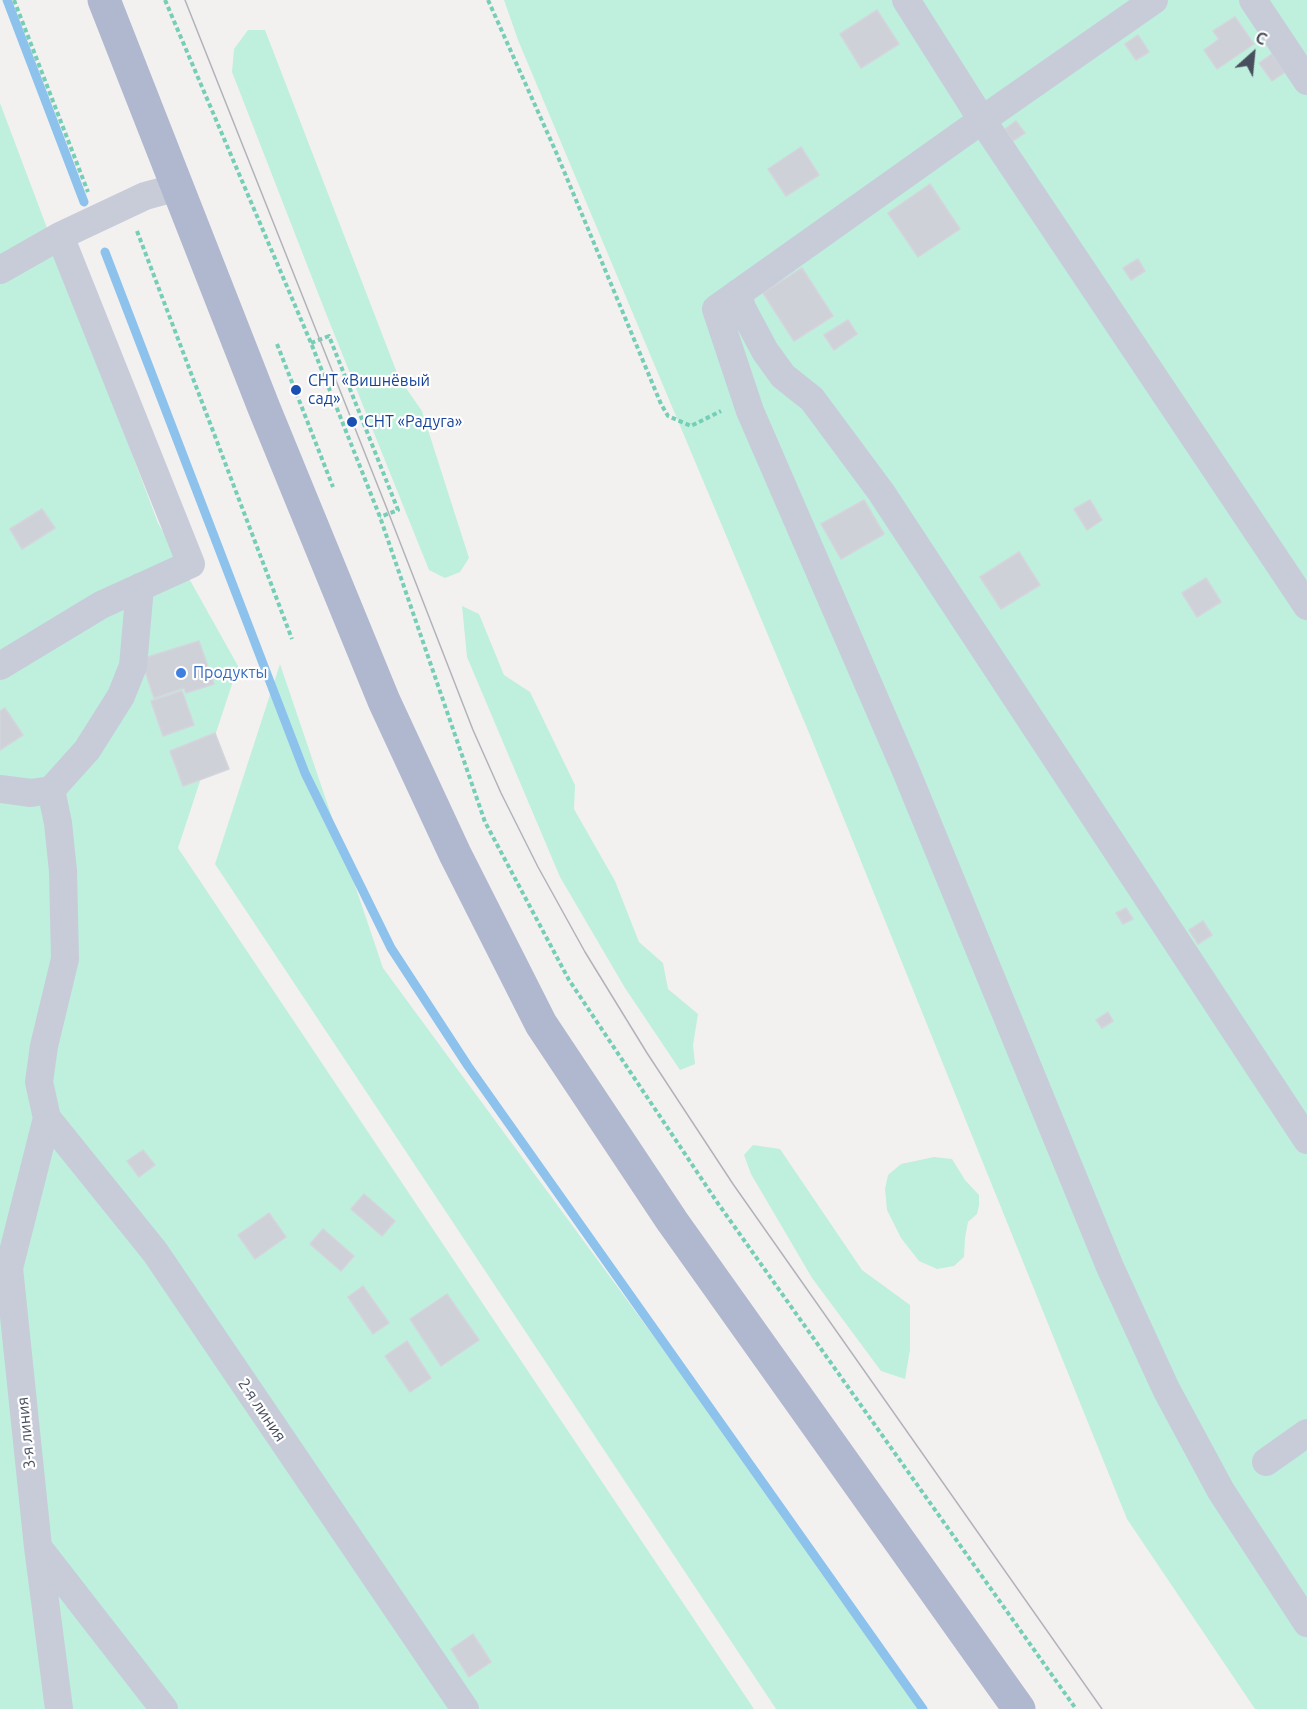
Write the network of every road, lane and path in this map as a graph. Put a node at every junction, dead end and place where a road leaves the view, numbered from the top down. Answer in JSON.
{"nodes":[{"id":1,"x":14,"y":0,"type":"edge"},
{"id":2,"x":104,"y":0,"type":"edge"},
{"id":3,"x":165,"y":0,"type":"edge"},
{"id":4,"x":488,"y":0,"type":"edge"},
{"id":5,"x":906,"y":0,"type":"edge"},
{"id":6,"x":1154,"y":0,"type":"edge"},
{"id":7,"x":1253,"y":0,"type":"edge"},
{"id":8,"x":1307,"y":81,"type":"edge"},
{"id":9,"x":982,"y":120,"type":"junction"},
{"id":10,"x":177,"y":187,"type":"junction"},
{"id":11,"x":127,"y":205,"type":"junction"},
{"id":12,"x":98,"y":218,"type":"junction"},
{"id":13,"x":60,"y":236,"type":"junction"},
{"id":14,"x":2,"y":261,"type":"edge"},
{"id":15,"x":738,"y":293,"type":"junction"},
{"id":16,"x":311,"y":343,"type":"junction"},
{"id":17,"x":277,"y":344,"type":"dead end"},
{"id":18,"x":746,"y":399,"type":"junction"},
{"id":19,"x":337,"y":496,"type":"dead end"},
{"id":20,"x":380,"y":517,"type":"junction"},
{"id":21,"x":140,"y":587,"type":"junction"},
{"id":22,"x":1307,"y":606,"type":"edge"},
{"id":23,"x":292,"y":639,"type":"dead end"},
{"id":24,"x":0,"y":666,"type":"edge"},
{"id":25,"x":0,"y":789,"type":"edge"},
{"id":26,"x":51,"y":790,"type":"junction"},
{"id":27,"x":48,"y":1118,"type":"junction"},
{"id":28,"x":1307,"y":1140,"type":"edge"},
{"id":29,"x":1307,"y":1433,"type":"edge"},
{"id":30,"x":1266,"y":1462,"type":"dead end"},
{"id":31,"x":38,"y":1546,"type":"junction"},
{"id":32,"x":1307,"y":1623,"type":"edge"},
{"id":33,"x":59,"y":1709,"type":"edge"},
{"id":34,"x":164,"y":1709,"type":"edge"},
{"id":35,"x":465,"y":1709,"type":"edge"},
{"id":36,"x":1018,"y":1709,"type":"edge"},
{"id":37,"x":1076,"y":1709,"type":"edge"}],
"edges":[{"from":1,"to":12,"type":"path"},
{"from":2,"to":10,"type":"main road"},
{"from":3,"to":16,"type":"path"},
{"from":4,"to":18,"type":"path"},
{"from":5,"to":9,"type":"street"},
{"from":6,"to":9,"type":"street"},
{"from":7,"to":8,"type":"street"},
{"from":9,"to":15,"type":"street"},
{"from":9,"to":22,"type":"street"},
{"from":10,"to":11,"type":"street"},
{"from":10,"to":36,"type":"main road"},
{"from":11,"to":12,"type":"street"},
{"from":11,"to":23,"type":"path"},
{"from":12,"to":13,"type":"street"},
{"from":13,"to":14,"type":"street"},
{"from":13,"to":21,"type":"street"},
{"from":15,"to":18,"type":"street"},
{"from":15,"to":28,"type":"street"},
{"from":16,"to":20,"type":"path"},
{"from":16,"to":20,"type":"path"},
{"from":17,"to":19,"type":"path"},
{"from":18,"to":32,"type":"street"},
{"from":20,"to":37,"type":"path"},
{"from":21,"to":24,"type":"street"},
{"from":21,"to":26,"type":"street"},
{"from":25,"to":26,"type":"street"},
{"from":26,"to":27,"type":"street"},
{"from":27,"to":31,"type":"street","name":"3-я линия"},
{"from":27,"to":35,"type":"street","name":"2-я линия"},
{"from":29,"to":30,"type":"street"},
{"from":31,"to":33,"type":"street","name":"3-я линия"},
{"from":31,"to":34,"type":"street"}]}
